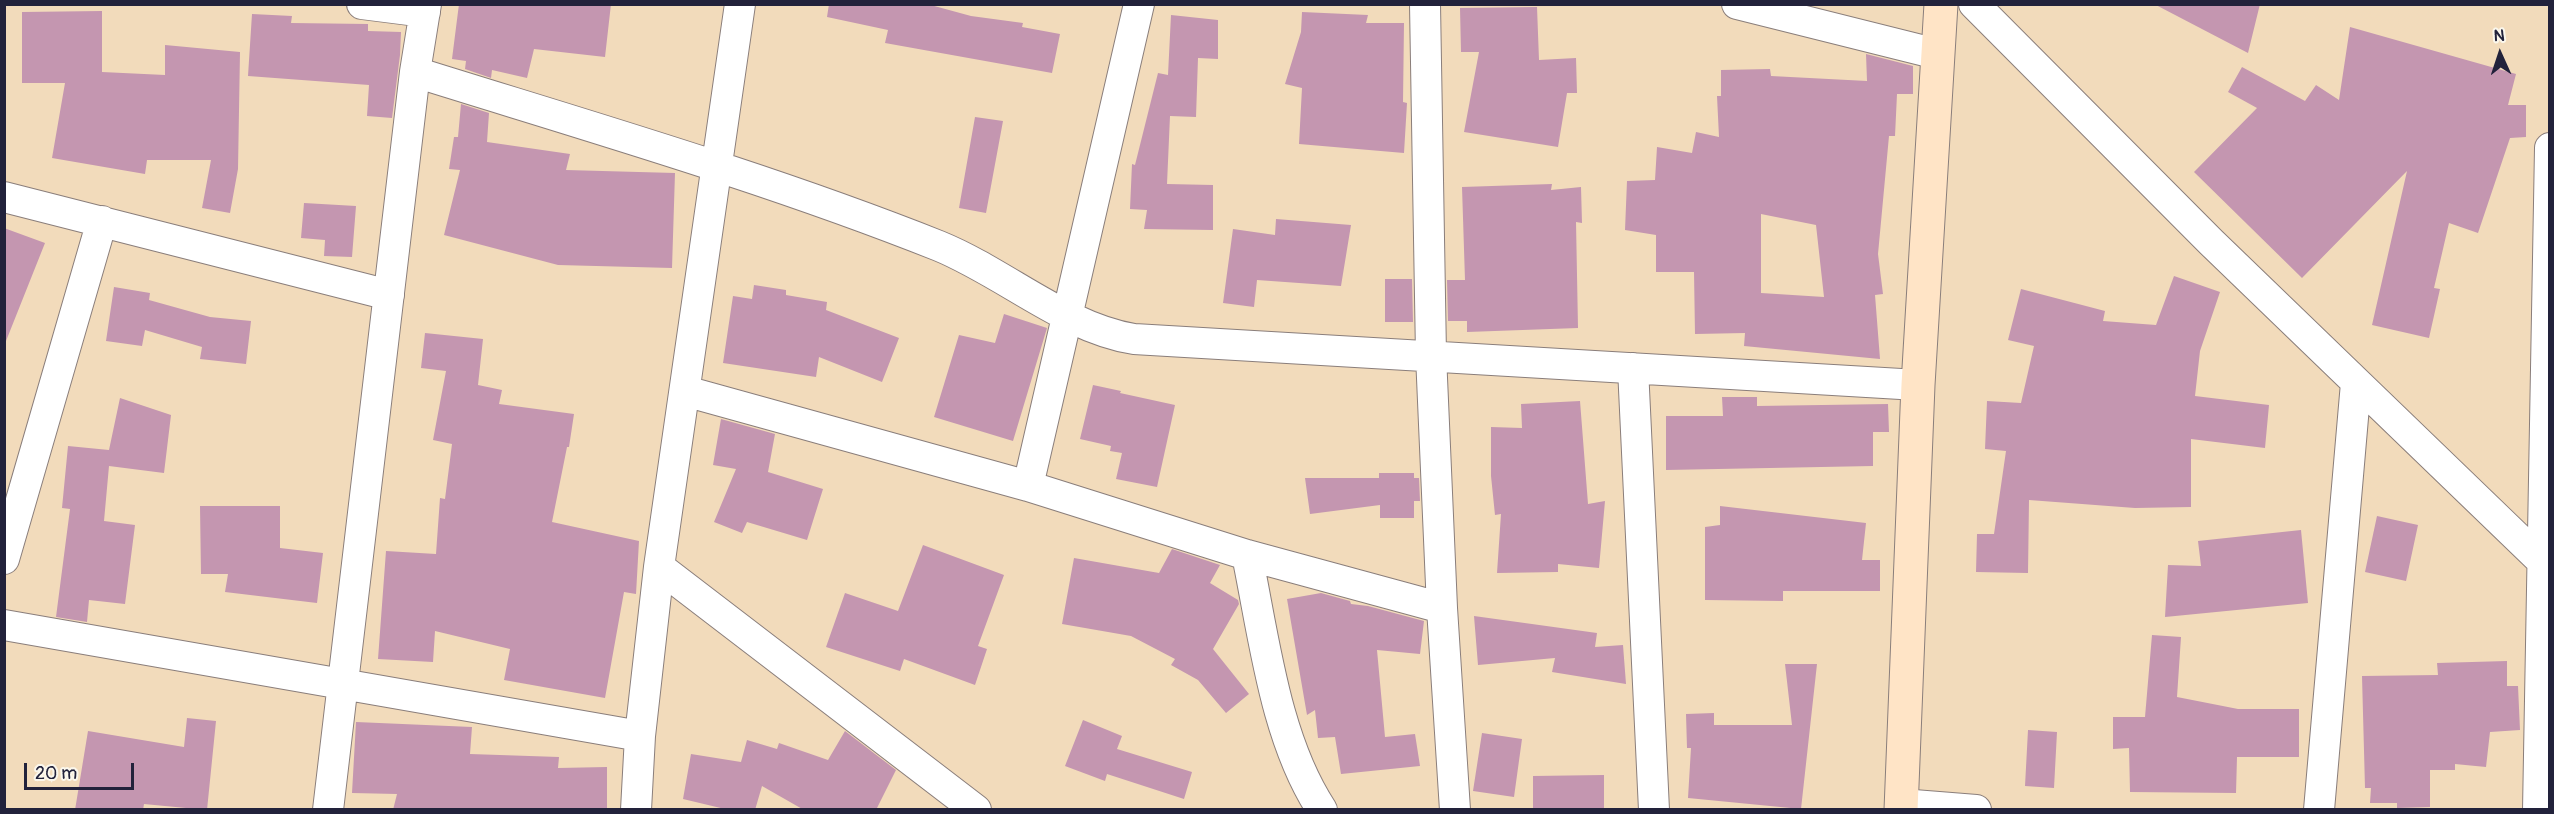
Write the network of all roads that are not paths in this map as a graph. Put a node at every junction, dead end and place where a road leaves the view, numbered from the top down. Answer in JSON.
{"nodes":[{"id":1,"x":362,"y":4,"type":"edge"},
{"id":2,"x":740,"y":4,"type":"edge"},
{"id":3,"x":1139,"y":4,"type":"edge"},
{"id":4,"x":1425,"y":4,"type":"edge"},
{"id":5,"x":1737,"y":4,"type":"edge"},
{"id":6,"x":1941,"y":4,"type":"edge"},
{"id":7,"x":1974,"y":4,"type":"edge"},
{"id":8,"x":425,"y":8,"type":"edge"},
{"id":9,"x":1938,"y":54,"type":"junction"},
{"id":10,"x":415,"y":72,"type":"junction"},
{"id":11,"x":2550,"y":148,"type":"edge"},
{"id":12,"x":715,"y":166,"type":"junction"},
{"id":13,"x":4,"y":197,"type":"edge"},
{"id":14,"x":102,"y":221,"type":"junction"},
{"id":15,"x":2548,"y":252,"type":"edge"},
{"id":16,"x":388,"y":295,"type":"junction"},
{"id":17,"x":1068,"y":316,"type":"junction"},
{"id":18,"x":1431,"y":355,"type":"junction"},
{"id":19,"x":1633,"y":369,"type":"junction"},
{"id":20,"x":2356,"y":383,"type":"junction"},
{"id":21,"x":1918,"y":385,"type":"junction"},
{"id":22,"x":685,"y":391,"type":"junction"},
{"id":23,"x":1028,"y":486,"type":"junction"},
{"id":24,"x":1247,"y":555,"type":"junction"},
{"id":25,"x":4,"y":560,"type":"edge"},
{"id":26,"x":2546,"y":565,"type":"edge"},
{"id":27,"x":659,"y":567,"type":"junction"},
{"id":28,"x":1442,"y":608,"type":"junction"},
{"id":29,"x":4,"y":625,"type":"edge"},
{"id":30,"x":344,"y":683,"type":"junction"},
{"id":31,"x":640,"y":736,"type":"junction"},
{"id":32,"x":1901,"y":807,"type":"edge"},
{"id":33,"x":328,"y":810,"type":"edge"},
{"id":34,"x":636,"y":810,"type":"edge"},
{"id":35,"x":976,"y":810,"type":"edge"},
{"id":36,"x":1322,"y":810,"type":"edge"},
{"id":37,"x":1455,"y":810,"type":"edge"},
{"id":38,"x":1654,"y":810,"type":"edge"},
{"id":39,"x":1976,"y":810,"type":"edge"},
{"id":40,"x":2319,"y":810,"type":"edge"},
{"id":41,"x":2538,"y":810,"type":"edge"}],
"edges":[{"from":1,"to":8,"type":"street"},
{"from":2,"to":12,"type":"street"},
{"from":3,"to":17,"type":"street"},
{"from":4,"to":18,"type":"street"},
{"from":5,"to":9,"type":"street"},
{"from":6,"to":9,"type":"street"},
{"from":7,"to":20,"type":"street"},
{"from":8,"to":10,"type":"street"},
{"from":9,"to":21,"type":"street"},
{"from":10,"to":12,"type":"street"},
{"from":10,"to":16,"type":"street"},
{"from":11,"to":15,"type":"street"},
{"from":12,"to":17,"type":"street"},
{"from":12,"to":22,"type":"street"},
{"from":13,"to":14,"type":"street"},
{"from":14,"to":16,"type":"street"},
{"from":14,"to":25,"type":"street"},
{"from":15,"to":26,"type":"street"},
{"from":16,"to":30,"type":"street"},
{"from":17,"to":18,"type":"street"},
{"from":17,"to":23,"type":"street"},
{"from":18,"to":19,"type":"street"},
{"from":18,"to":28,"type":"street"},
{"from":19,"to":21,"type":"street"},
{"from":19,"to":38,"type":"street"},
{"from":20,"to":26,"type":"street"},
{"from":20,"to":40,"type":"street"},
{"from":21,"to":32,"type":"street"},
{"from":22,"to":23,"type":"street"},
{"from":22,"to":27,"type":"street"},
{"from":23,"to":24,"type":"street"},
{"from":24,"to":28,"type":"street"},
{"from":24,"to":36,"type":"street"},
{"from":26,"to":41,"type":"street"},
{"from":27,"to":31,"type":"street"},
{"from":27,"to":35,"type":"street"},
{"from":28,"to":37,"type":"street"},
{"from":29,"to":30,"type":"street"},
{"from":30,"to":31,"type":"street"},
{"from":30,"to":33,"type":"street"},
{"from":31,"to":34,"type":"street"},
{"from":32,"to":39,"type":"street"}]}
